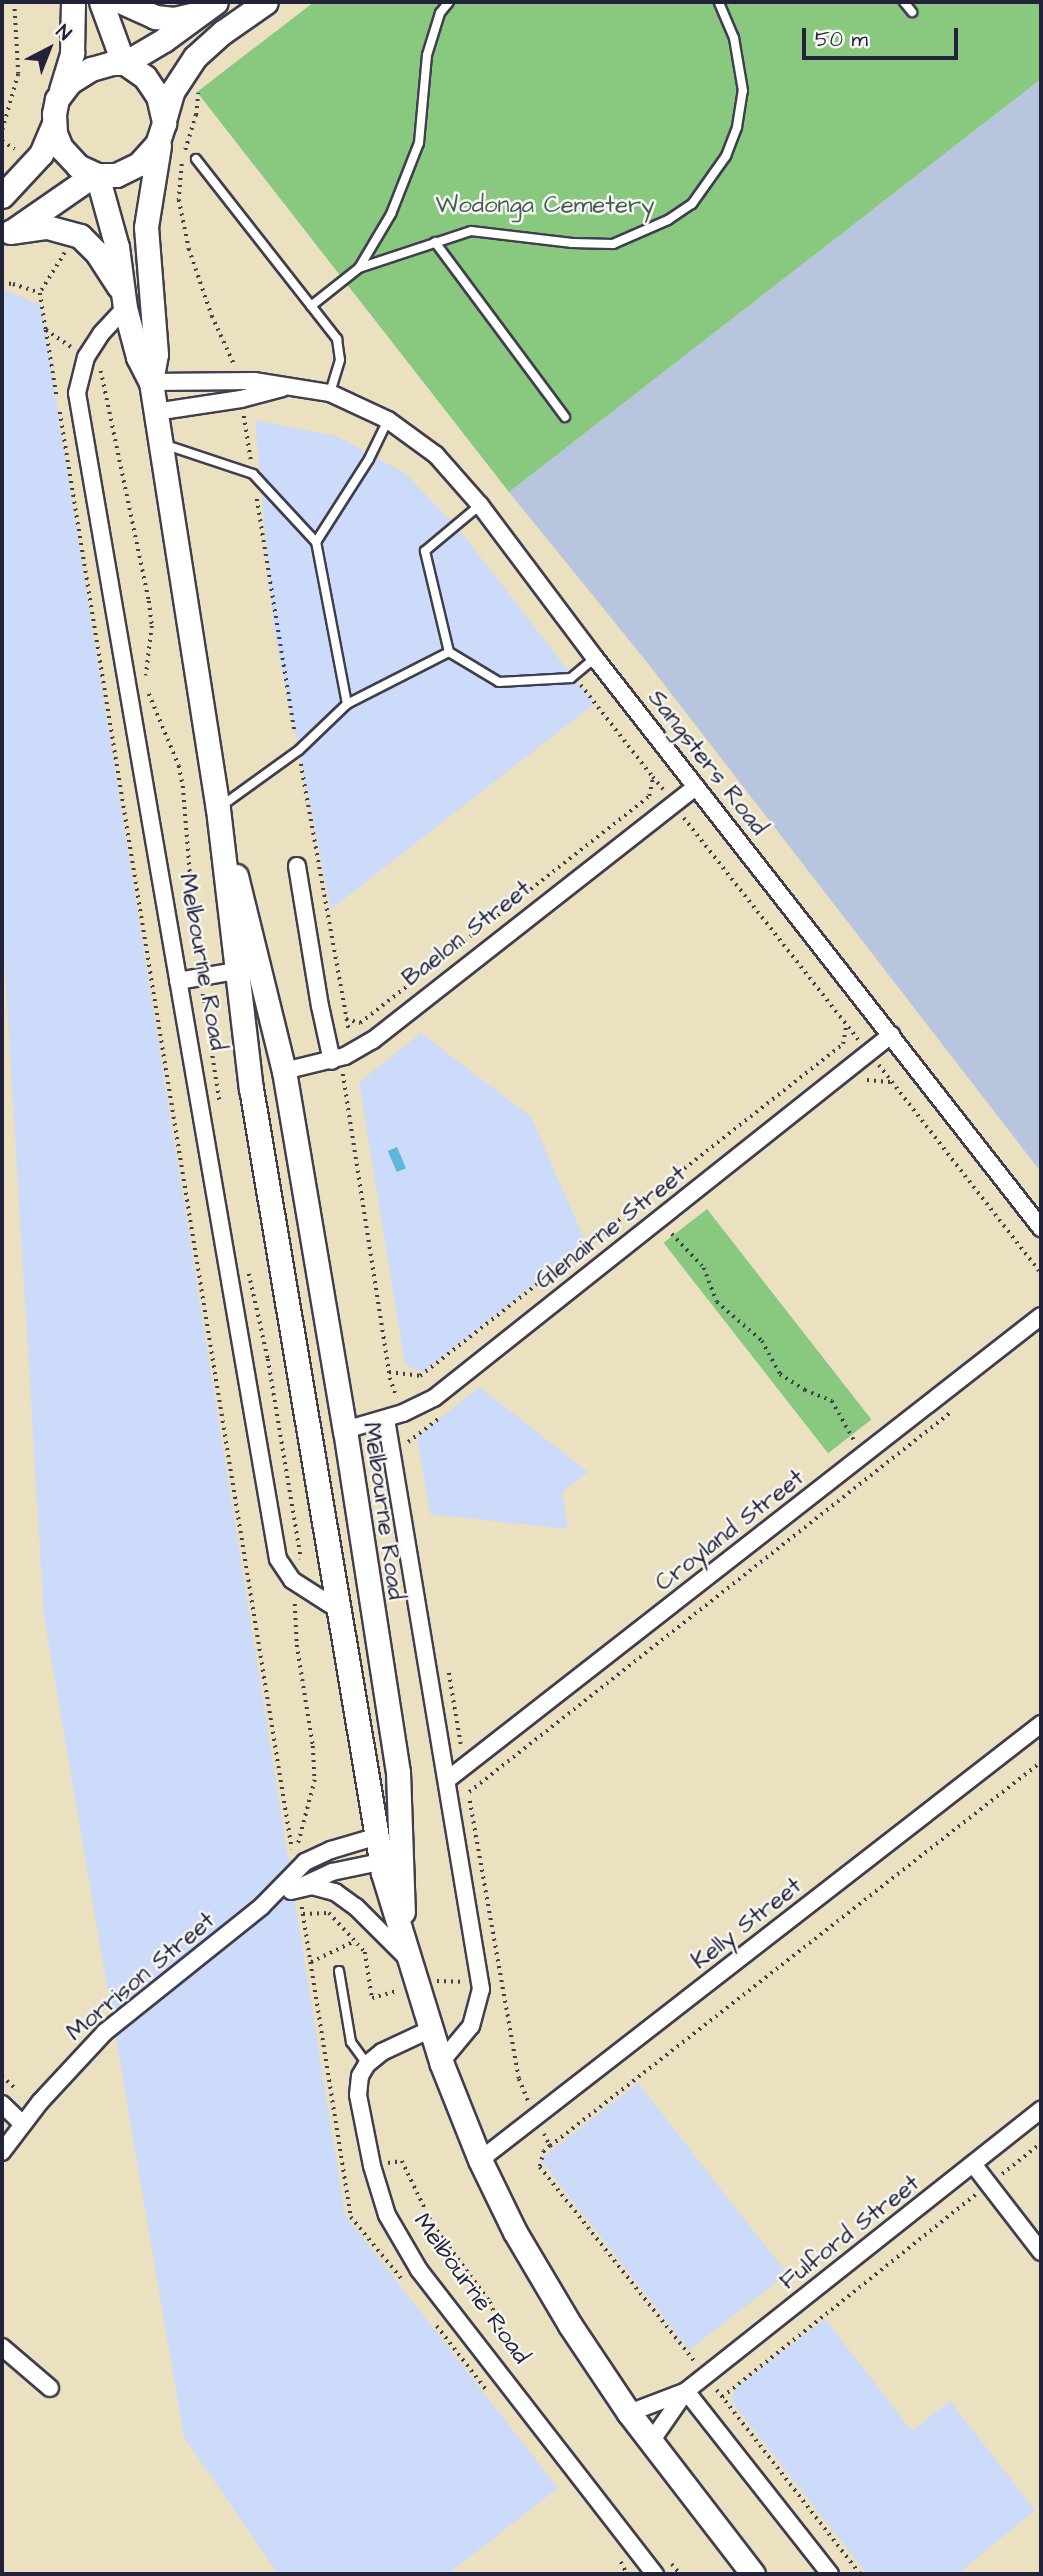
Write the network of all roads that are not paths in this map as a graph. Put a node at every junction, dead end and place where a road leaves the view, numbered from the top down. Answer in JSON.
{"nodes":[{"id":1,"x":73,"y":2,"type":"edge"},
{"id":2,"x":101,"y":2,"type":"edge"},
{"id":3,"x":122,"y":2,"type":"edge"},
{"id":4,"x":266,"y":2,"type":"edge"},
{"id":5,"x":449,"y":2,"type":"edge"},
{"id":6,"x":719,"y":2,"type":"edge"},
{"id":7,"x":904,"y":2,"type":"edge"},
{"id":8,"x":214,"y":4,"type":"edge"},
{"id":9,"x":912,"y":12,"type":"dead end"},
{"id":10,"x":124,"y":62,"type":"junction"},
{"id":11,"x":57,"y":99,"type":"junction"},
{"id":12,"x":54,"y":123,"type":"junction"},
{"id":13,"x":162,"y":129,"type":"junction"},
{"id":14,"x":196,"y":159,"type":"dead end"},
{"id":15,"x":96,"y":175,"type":"junction"},
{"id":16,"x":2,"y":196,"type":"edge"},
{"id":17,"x":6,"y":235,"type":"edge"},
{"id":18,"x":435,"y":242,"type":"junction"},
{"id":19,"x":359,"y":268,"type":"junction"},
{"id":20,"x":124,"y":300,"type":"junction"},
{"id":21,"x":312,"y":306,"type":"junction"},
{"id":22,"x":151,"y":382,"type":"junction"},
{"id":23,"x":292,"y":385,"type":"junction"},
{"id":24,"x":330,"y":393,"type":"junction"},
{"id":25,"x":155,"y":412,"type":"junction"},
{"id":26,"x":565,"y":417,"type":"dead end"},
{"id":27,"x":388,"y":420,"type":"junction"},
{"id":28,"x":160,"y":443,"type":"junction"},
{"id":29,"x":480,"y":505,"type":"junction"},
{"id":30,"x":316,"y":542,"type":"junction"},
{"id":31,"x":449,"y":652,"type":"junction"},
{"id":32,"x":595,"y":658,"type":"junction"},
{"id":33,"x":347,"y":704,"type":"junction"},
{"id":34,"x":696,"y":787,"type":"junction"},
{"id":35,"x":218,"y":809,"type":"junction"},
{"id":36,"x":297,"y":866,"type":"dead end"},
{"id":37,"x":236,"y":971,"type":"junction"},
{"id":38,"x":178,"y":981,"type":"junction"},
{"id":39,"x":891,"y":1035,"type":"junction"},
{"id":40,"x":339,"y":1058,"type":"junction"},
{"id":41,"x":284,"y":1071,"type":"junction"},
{"id":42,"x":251,"y":1088,"type":"junction"},
{"id":43,"x":1041,"y":1228,"type":"edge"},
{"id":44,"x":1041,"y":1316,"type":"edge"},
{"id":45,"x":386,"y":1419,"type":"junction"},
{"id":46,"x":345,"y":1430,"type":"junction"},
{"id":47,"x":366,"y":1582,"type":"junction"},
{"id":48,"x":337,"y":1600,"type":"junction"},
{"id":49,"x":1041,"y":1724,"type":"edge"},
{"id":50,"x":447,"y":1780,"type":"junction"},
{"id":51,"x":375,"y":1838,"type":"junction"},
{"id":52,"x":401,"y":1848,"type":"junction"},
{"id":53,"x":380,"y":1862,"type":"junction"},
{"id":54,"x":291,"y":1891,"type":"junction"},
{"id":55,"x":261,"y":1907,"type":"junction"},
{"id":56,"x":404,"y":1937,"type":"junction"},
{"id":57,"x":409,"y":1960,"type":"junction"},
{"id":58,"x":339,"y":1971,"type":"dead end"},
{"id":59,"x":429,"y":2030,"type":"junction"},
{"id":60,"x":441,"y":2063,"type":"junction"},
{"id":61,"x":367,"y":2064,"type":"junction"},
{"id":62,"x":2,"y":2104,"type":"edge"},
{"id":63,"x":1041,"y":2110,"type":"edge"},
{"id":64,"x":23,"y":2124,"type":"junction"},
{"id":65,"x":2,"y":2152,"type":"edge"},
{"id":66,"x":480,"y":2160,"type":"junction"},
{"id":67,"x":973,"y":2164,"type":"junction"},
{"id":68,"x":1041,"y":2252,"type":"edge"},
{"id":69,"x":2,"y":2347,"type":"edge"},
{"id":70,"x":50,"y":2388,"type":"dead end"},
{"id":71,"x":686,"y":2391,"type":"junction"},
{"id":72,"x":629,"y":2413,"type":"junction"},
{"id":73,"x":650,"y":2443,"type":"junction"},
{"id":74,"x":650,"y":2572,"type":"edge"},
{"id":75,"x":754,"y":2574,"type":"edge"},
{"id":76,"x":830,"y":2574,"type":"edge"}],
"edges":[{"from":1,"to":11,"type":"main road"},
{"from":2,"to":10,"type":"main road"},
{"from":3,"to":8,"type":"main road"},
{"from":4,"to":13,"type":"main road","name":"Melbourne Road"},
{"from":5,"to":19,"type":"lane"},
{"from":6,"to":18,"type":"lane"},
{"from":7,"to":9,"type":"lane"},
{"from":8,"to":10,"type":"main road"},
{"from":10,"to":11,"type":"main road"},
{"from":10,"to":13,"type":"main road"},
{"from":11,"to":12,"type":"main road"},
{"from":12,"to":15,"type":"main road"},
{"from":12,"to":16,"type":"main road"},
{"from":13,"to":15,"type":"main road"},
{"from":13,"to":22,"type":"main road","name":"Melbourne Road"},
{"from":14,"to":21,"type":"lane"},
{"from":15,"to":17,"type":"main road"},
{"from":15,"to":20,"type":"main road","name":"Melbourne Road"},
{"from":17,"to":20,"type":"main road"},
{"from":18,"to":19,"type":"lane"},
{"from":18,"to":26,"type":"lane"},
{"from":19,"to":21,"type":"lane"},
{"from":20,"to":22,"type":"main road","name":"Melbourne Road"},
{"from":20,"to":38,"type":"street","name":"Melbourne Road"},
{"from":21,"to":24,"type":"lane"},
{"from":22,"to":23,"type":"street","name":"Sangsters Road"},
{"from":22,"to":25,"type":"main road","name":"Melbourne Road"},
{"from":23,"to":24,"type":"street","name":"Sangsters Road"},
{"from":23,"to":25,"type":"street","name":"Sangsters Road"},
{"from":24,"to":27,"type":"street","name":"Sangsters Road"},
{"from":25,"to":28,"type":"main road","name":"Melbourne Road"},
{"from":27,"to":29,"type":"street","name":"Sangsters Road"},
{"from":27,"to":30,"type":"lane"},
{"from":28,"to":30,"type":"lane"},
{"from":28,"to":35,"type":"main road","name":"Melbourne Road"},
{"from":29,"to":31,"type":"lane"},
{"from":29,"to":32,"type":"street","name":"Sangsters Road"},
{"from":30,"to":33,"type":"lane"},
{"from":31,"to":32,"type":"lane"},
{"from":31,"to":33,"type":"lane"},
{"from":32,"to":34,"type":"street","name":"Sangsters Road"},
{"from":33,"to":35,"type":"lane"},
{"from":34,"to":39,"type":"street","name":"Sangsters Road"},
{"from":34,"to":40,"type":"street","name":"Baelon Street"},
{"from":35,"to":37,"type":"main road","name":"Melbourne Road"},
{"from":35,"to":41,"type":"main road","name":"Melbourne Road"},
{"from":36,"to":40,"type":"street"},
{"from":37,"to":38,"type":"street"},
{"from":37,"to":42,"type":"main road","name":"Melbourne Road"},
{"from":38,"to":48,"type":"street","name":"Melbourne Road"},
{"from":39,"to":43,"type":"street","name":"Sangsters Road"},
{"from":39,"to":45,"type":"street","name":"Glenairne Street"},
{"from":40,"to":41,"type":"street","name":"Baelon Street"},
{"from":41,"to":42,"type":"main road","name":"Baelon Street"},
{"from":41,"to":46,"type":"main road","name":"Melbourne Road"},
{"from":42,"to":48,"type":"main road","name":"Melbourne Road"},
{"from":44,"to":50,"type":"street","name":"Croyland Street"},
{"from":45,"to":46,"type":"street","name":"Glenairne Street"},
{"from":45,"to":50,"type":"street","name":"Melbourne Road"},
{"from":46,"to":47,"type":"main road","name":"Melbourne Road"},
{"from":47,"to":48,"type":"main road"},
{"from":47,"to":52,"type":"main road","name":"Melbourne Road"},
{"from":48,"to":51,"type":"main road","name":"Melbourne Road"},
{"from":49,"to":66,"type":"street","name":"Kelly Street"},
{"from":50,"to":60,"type":"street","name":"Melbourne Road"},
{"from":51,"to":52,"type":"main road"},
{"from":51,"to":53,"type":"main road","name":"Melbourne Road"},
{"from":51,"to":55,"type":"street","name":"Morrison Street"},
{"from":52,"to":53,"type":"main road"},
{"from":52,"to":56,"type":"main road","name":"Melbourne Road"},
{"from":53,"to":54,"type":"street","name":"Morrison Street"},
{"from":53,"to":56,"type":"main road","name":"Melbourne Road"},
{"from":54,"to":55,"type":"street","name":"Morrison Street"},
{"from":54,"to":57,"type":"street","name":"Morrison Street"},
{"from":55,"to":64,"type":"street","name":"Morrison Street"},
{"from":56,"to":57,"type":"main road","name":"Melbourne Road"},
{"from":57,"to":59,"type":"main road","name":"Melbourne Road"},
{"from":58,"to":61,"type":"lane"},
{"from":59,"to":60,"type":"main road","name":"Melbourne Road"},
{"from":59,"to":61,"type":"street"},
{"from":60,"to":66,"type":"main road","name":"Melbourne Road"},
{"from":61,"to":74,"type":"street","name":"Melbourne Road"},
{"from":62,"to":64,"type":"street"},
{"from":63,"to":67,"type":"street","name":"Fulford Street"},
{"from":64,"to":65,"type":"street","name":"Morrison Street"},
{"from":66,"to":72,"type":"main road","name":"Melbourne Road"},
{"from":67,"to":68,"type":"street"},
{"from":67,"to":71,"type":"street","name":"Fulford Street"},
{"from":69,"to":70,"type":"street"},
{"from":71,"to":72,"type":"street","name":"Fulford Street"},
{"from":71,"to":73,"type":"street","name":"Fulford Street"},
{"from":71,"to":76,"type":"street"},
{"from":72,"to":73,"type":"main road","name":"Melbourne Road"},
{"from":73,"to":75,"type":"main road","name":"Melbourne Road"}]}
